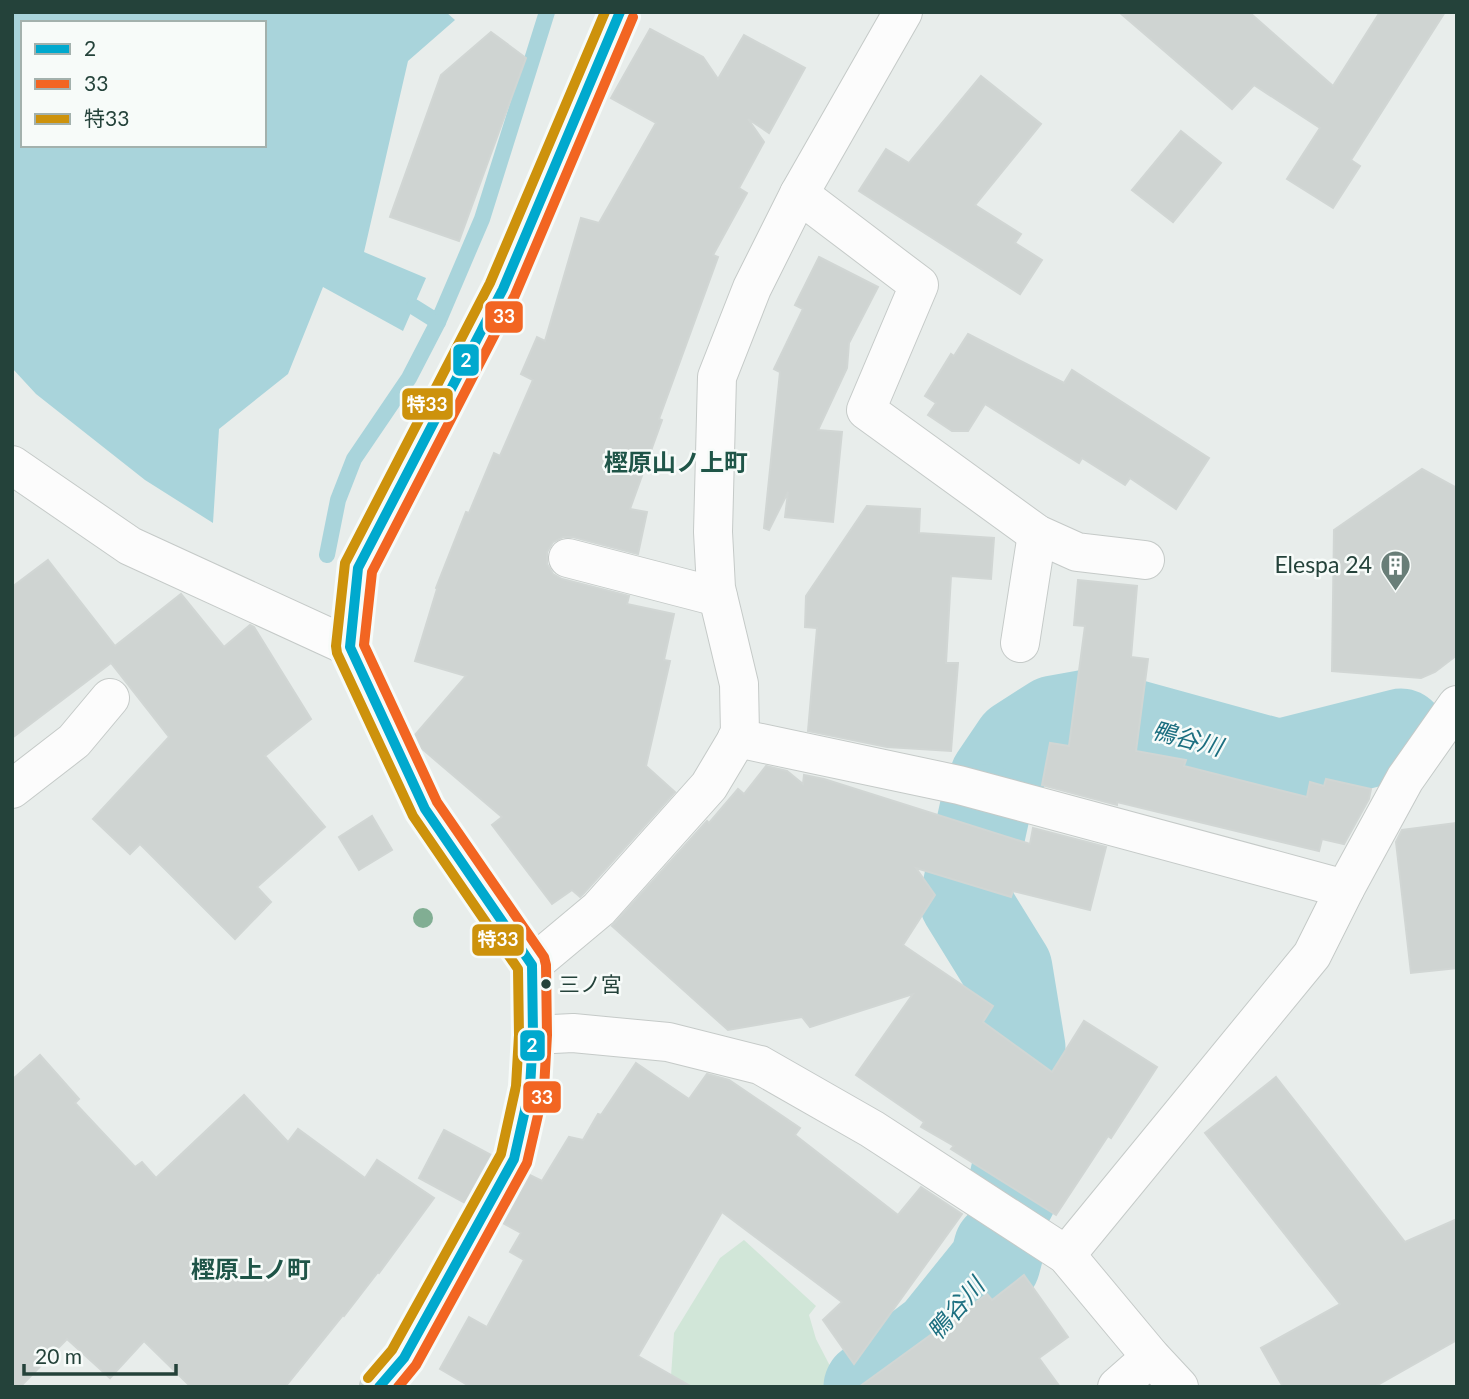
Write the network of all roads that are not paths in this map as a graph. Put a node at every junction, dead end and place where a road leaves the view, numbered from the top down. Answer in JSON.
{"nodes":[{"id":1,"x":620,"y":12,"type":"edge"},
{"id":2,"x":903,"y":12,"type":"edge"},
{"id":3,"x":799,"y":194,"type":"junction"},
{"id":4,"x":13,"y":467,"type":"edge"},
{"id":5,"x":1037,"y":534,"type":"junction"},
{"id":6,"x":568,"y":558,"type":"dead end"},
{"id":7,"x":1145,"y":560,"type":"dead end"},
{"id":8,"x":718,"y":597,"type":"junction"},
{"id":9,"x":1020,"y":643,"type":"dead end"},
{"id":10,"x":349,"y":647,"type":"junction"},
{"id":11,"x":110,"y":698,"type":"dead end"},
{"id":12,"x":1457,"y":705,"type":"edge"},
{"id":13,"x":737,"y":738,"type":"junction"},
{"id":14,"x":12,"y":789,"type":"edge"},
{"id":15,"x":1345,"y":889,"type":"junction"},
{"id":16,"x":532,"y":965,"type":"junction"},
{"id":17,"x":533,"y":1035,"type":"junction"},
{"id":18,"x":1066,"y":1255,"type":"junction"},
{"id":19,"x":1151,"y":1357,"type":"junction"},
{"id":20,"x":379,"y":1387,"type":"edge"},
{"id":21,"x":1117,"y":1387,"type":"edge"},
{"id":22,"x":1179,"y":1387,"type":"edge"}],
"edges":[{"from":1,"to":10,"type":"main road"},
{"from":2,"to":3,"type":"street"},
{"from":3,"to":5,"type":"street"},
{"from":3,"to":8,"type":"street"},
{"from":4,"to":10,"type":"street"},
{"from":5,"to":7,"type":"street"},
{"from":5,"to":9,"type":"street"},
{"from":6,"to":8,"type":"street"},
{"from":8,"to":13,"type":"street"},
{"from":10,"to":16,"type":"main road"},
{"from":11,"to":14,"type":"street"},
{"from":12,"to":15,"type":"street"},
{"from":13,"to":15,"type":"street"},
{"from":13,"to":16,"type":"street"},
{"from":15,"to":18,"type":"street"},
{"from":16,"to":17,"type":"main road"},
{"from":17,"to":18,"type":"street"},
{"from":17,"to":20,"type":"main road"},
{"from":18,"to":19,"type":"street"},
{"from":19,"to":21,"type":"street"},
{"from":19,"to":22,"type":"street"}]}
